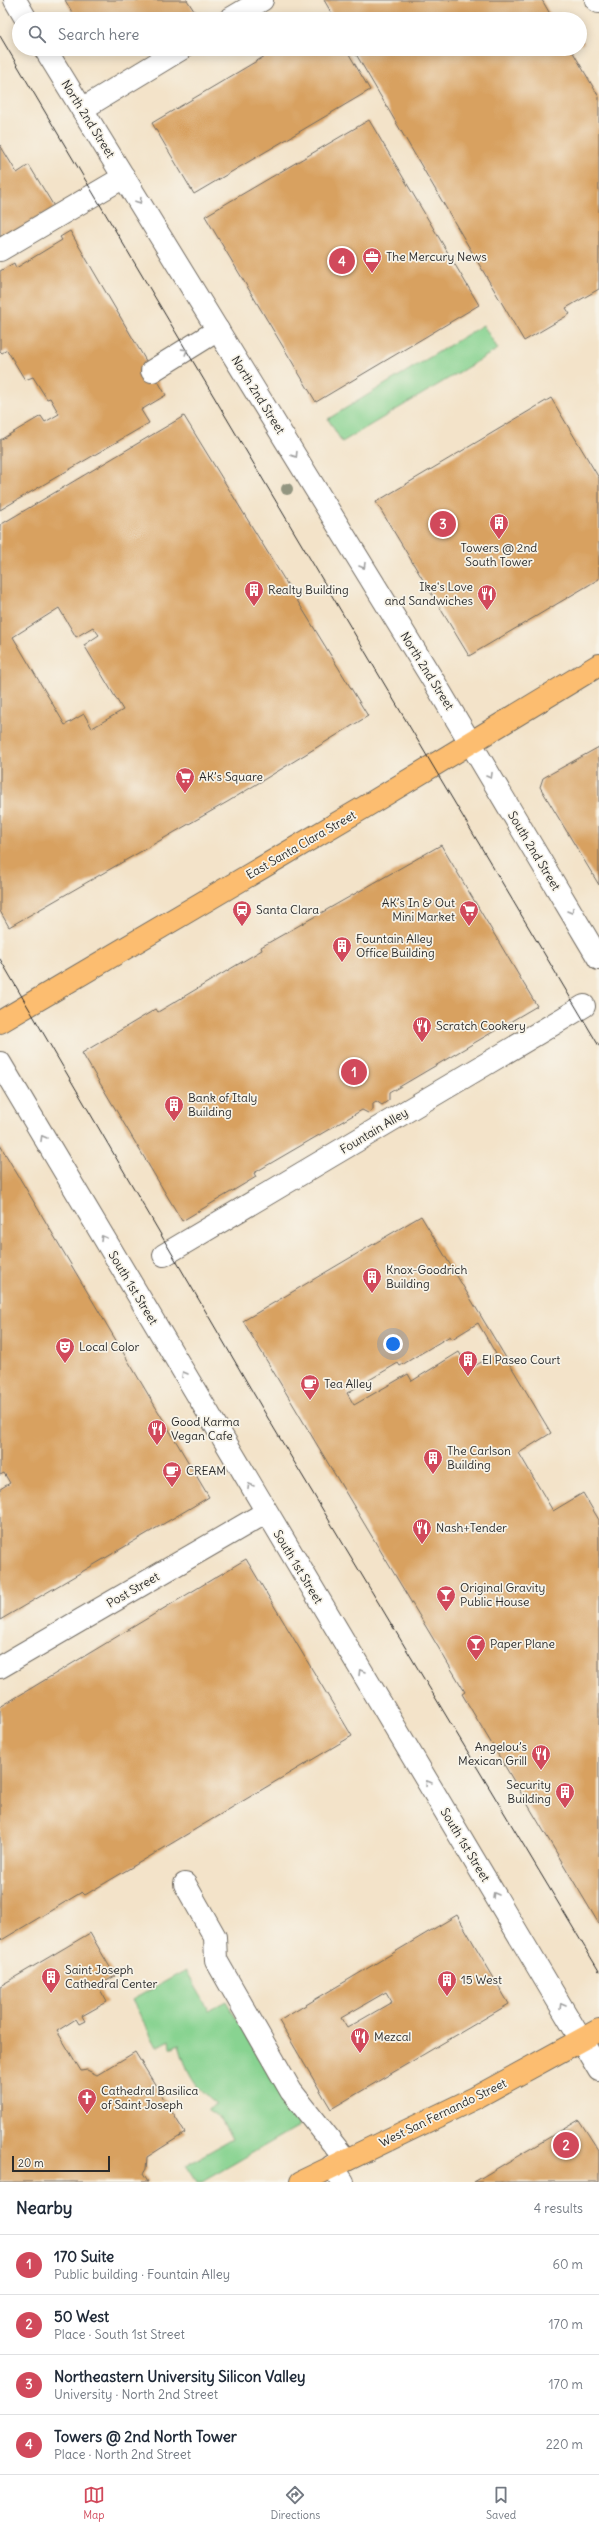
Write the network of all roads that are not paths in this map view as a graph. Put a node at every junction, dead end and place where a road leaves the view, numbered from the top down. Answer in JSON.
{"nodes":[{"id":1,"x":15,"y":0,"type":"edge"},
{"id":2,"x":262,"y":0,"type":"edge"},
{"id":3,"x":596,"y":0,"type":"edge"},
{"id":4,"x":599,"y":2,"type":"edge"},
{"id":5,"x":22,"y":12,"type":"edge"},
{"id":6,"x":242,"y":12,"type":"edge"},
{"id":7,"x":49,"y":56,"type":"edge"},
{"id":8,"x":169,"y":56,"type":"edge"},
{"id":9,"x":82,"y":109,"type":"junction"},
{"id":10,"x":124,"y":177,"type":"junction"},
{"id":11,"x":0,"y":250,"type":"edge"},
{"id":12,"x":218,"y":330,"type":"junction"},
{"id":13,"x":152,"y":371,"type":"dead end"},
{"id":14,"x":599,"y":665,"type":"edge"},
{"id":15,"x":470,"y":742,"type":"junction"},
{"id":16,"x":599,"y":959,"type":"edge"},
{"id":17,"x":584,"y":1006,"type":"dead end"},
{"id":18,"x":0,"y":1022,"type":"edge"},
{"id":19,"x":0,"y":1063,"type":"edge"},
{"id":20,"x":164,"y":1256,"type":"dead end"},
{"id":21,"x":266,"y":1512,"type":"junction"},
{"id":22,"x":0,"y":1667,"type":"edge"},
{"id":23,"x":185,"y":1884,"type":"dead end"},
{"id":24,"x":590,"y":2035,"type":"edge"},
{"id":25,"x":599,"y":2070,"type":"edge"},
{"id":26,"x":341,"y":2169,"type":"edge"},
{"id":27,"x":301,"y":2182,"type":"edge"}],
"edges":[{"from":1,"to":5,"type":"street"},
{"from":2,"to":6,"type":"street"},
{"from":3,"to":4,"type":"street"},
{"from":7,"to":9,"type":"street","name":"North 2nd Street"},
{"from":8,"to":9,"type":"street"},
{"from":9,"to":10,"type":"street","name":"North 2nd Street"},
{"from":10,"to":11,"type":"street"},
{"from":10,"to":12,"type":"street","name":"North 2nd Street","one_way":true},
{"from":13,"to":12,"type":"street","one_way":true},
{"from":12,"to":15,"type":"street","name":"North 2nd Street","one_way":true},
{"from":14,"to":15,"type":"main road","name":"East Santa Clara Street"},
{"from":15,"to":16,"type":"street","name":"South 2nd Street","one_way":true},
{"from":15,"to":18,"type":"main road","name":"East Santa Clara Street"},
{"from":17,"to":20,"type":"street","name":"Fountain Alley"},
{"from":21,"to":19,"type":"street","name":"South 1st Street","one_way":true},
{"from":21,"to":22,"type":"street","name":"Post Street"},
{"from":24,"to":21,"type":"street","name":"South 1st Street","one_way":true},
{"from":23,"to":26,"type":"street"},
{"from":24,"to":25,"type":"street","name":"South 1st Street"},
{"from":24,"to":26,"type":"main road","name":"West San Fernando Street"},
{"from":26,"to":27,"type":"main road","name":"West San Fernando Street"}]}
